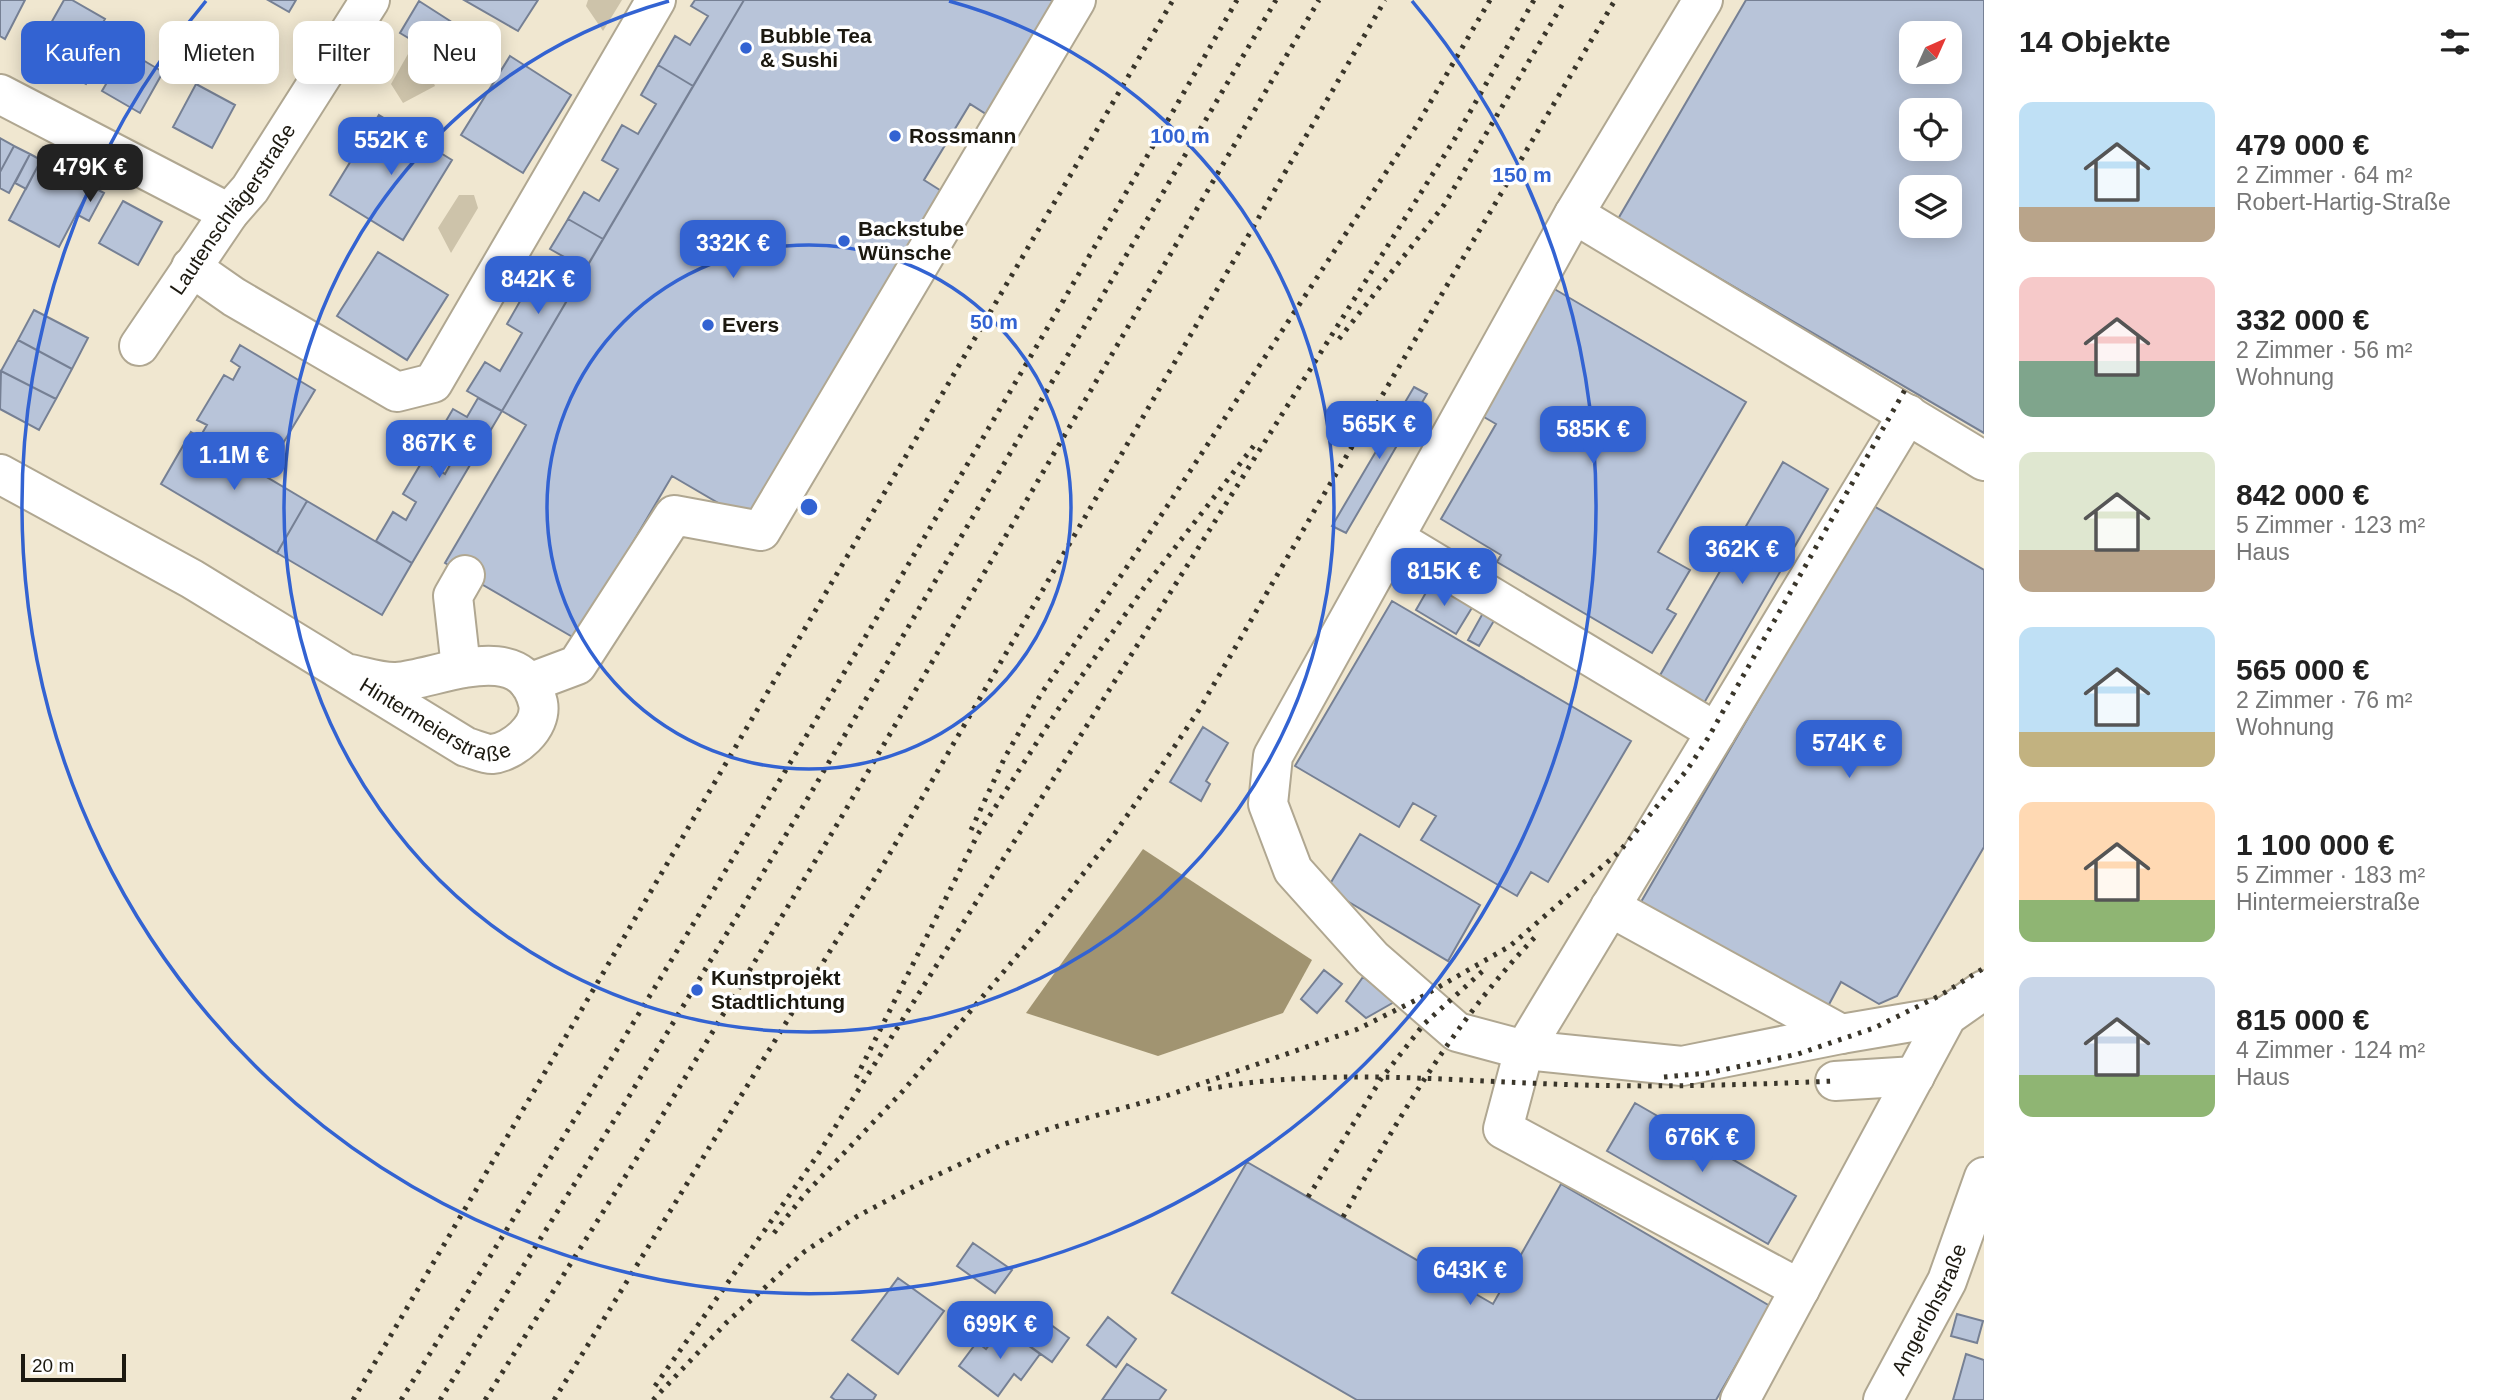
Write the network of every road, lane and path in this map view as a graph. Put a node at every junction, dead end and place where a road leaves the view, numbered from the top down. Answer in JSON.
{"nodes":[{"id":1,"x":370,"y":0,"type":"edge"},
{"id":2,"x":656,"y":0,"type":"edge"},
{"id":3,"x":1076,"y":0,"type":"edge"},
{"id":4,"x":1703,"y":0,"type":"edge"},
{"id":5,"x":0,"y":94,"type":"edge"},
{"id":6,"x":229,"y":213,"type":"junction"},
{"id":7,"x":1574,"y":214,"type":"junction"},
{"id":8,"x":191,"y":267,"type":"junction"},
{"id":9,"x":139,"y":346,"type":"dead end"},
{"id":10,"x":1908,"y":414,"type":"junction"},
{"id":11,"x":1984,"y":461,"type":"edge"},
{"id":12,"x":0,"y":474,"type":"edge"},
{"id":13,"x":1394,"y":538,"type":"junction"},
{"id":14,"x":465,"y":575,"type":"dead end"},
{"id":15,"x":461,"y":668,"type":"junction"},
{"id":16,"x":350,"y":674,"type":"junction"},
{"id":17,"x":529,"y":682,"type":"junction"},
{"id":18,"x":1716,"y":732,"type":"junction"},
{"id":19,"x":1611,"y":907,"type":"junction"},
{"id":20,"x":1984,"y":990,"type":"edge"},
{"id":21,"x":1947,"y":1016,"type":"junction"},
{"id":22,"x":1841,"y":1034,"type":"junction"},
{"id":23,"x":1524,"y":1050,"type":"junction"},
{"id":24,"x":1915,"y":1076,"type":"junction"},
{"id":25,"x":1835,"y":1081,"type":"dead end"},
{"id":26,"x":1984,"y":1177,"type":"edge"},
{"id":27,"x":1800,"y":1289,"type":"junction"},
{"id":28,"x":1740,"y":1400,"type":"edge"},
{"id":29,"x":1884,"y":1400,"type":"edge"}],
"edges":[{"from":1,"to":6,"type":"street","name":"Lautenschlägerstraße"},
{"from":2,"to":8,"type":"street"},
{"from":3,"to":17,"type":"street"},
{"from":4,"to":7,"type":"street"},
{"from":5,"to":6,"type":"street"},
{"from":6,"to":8,"type":"street","name":"Lautenschlägerstraße"},
{"from":7,"to":10,"type":"street"},
{"from":7,"to":13,"type":"street"},
{"from":8,"to":9,"type":"street","name":"Lautenschlägerstraße"},
{"from":10,"to":11,"type":"street"},
{"from":10,"to":18,"type":"street"},
{"from":12,"to":16,"type":"street","name":"Hintermeierstraße"},
{"from":13,"to":18,"type":"street"},
{"from":13,"to":23,"type":"street"},
{"from":14,"to":15,"type":"street"},
{"from":15,"to":16,"type":"street","name":"Hintermeierstraße"},
{"from":15,"to":17,"type":"street","name":"Hintermeierstraße"},
{"from":16,"to":17,"type":"street","name":"Hintermeierstraße"},
{"from":18,"to":19,"type":"street"},
{"from":19,"to":22,"type":"street"},
{"from":19,"to":23,"type":"street"},
{"from":20,"to":21,"type":"street"},
{"from":21,"to":22,"type":"street"},
{"from":21,"to":24,"type":"street"},
{"from":22,"to":23,"type":"street"},
{"from":23,"to":27,"type":"street"},
{"from":24,"to":25,"type":"street"},
{"from":24,"to":27,"type":"street"},
{"from":26,"to":29,"type":"street","name":"Angerlohstraße"},
{"from":27,"to":28,"type":"street"}]}
